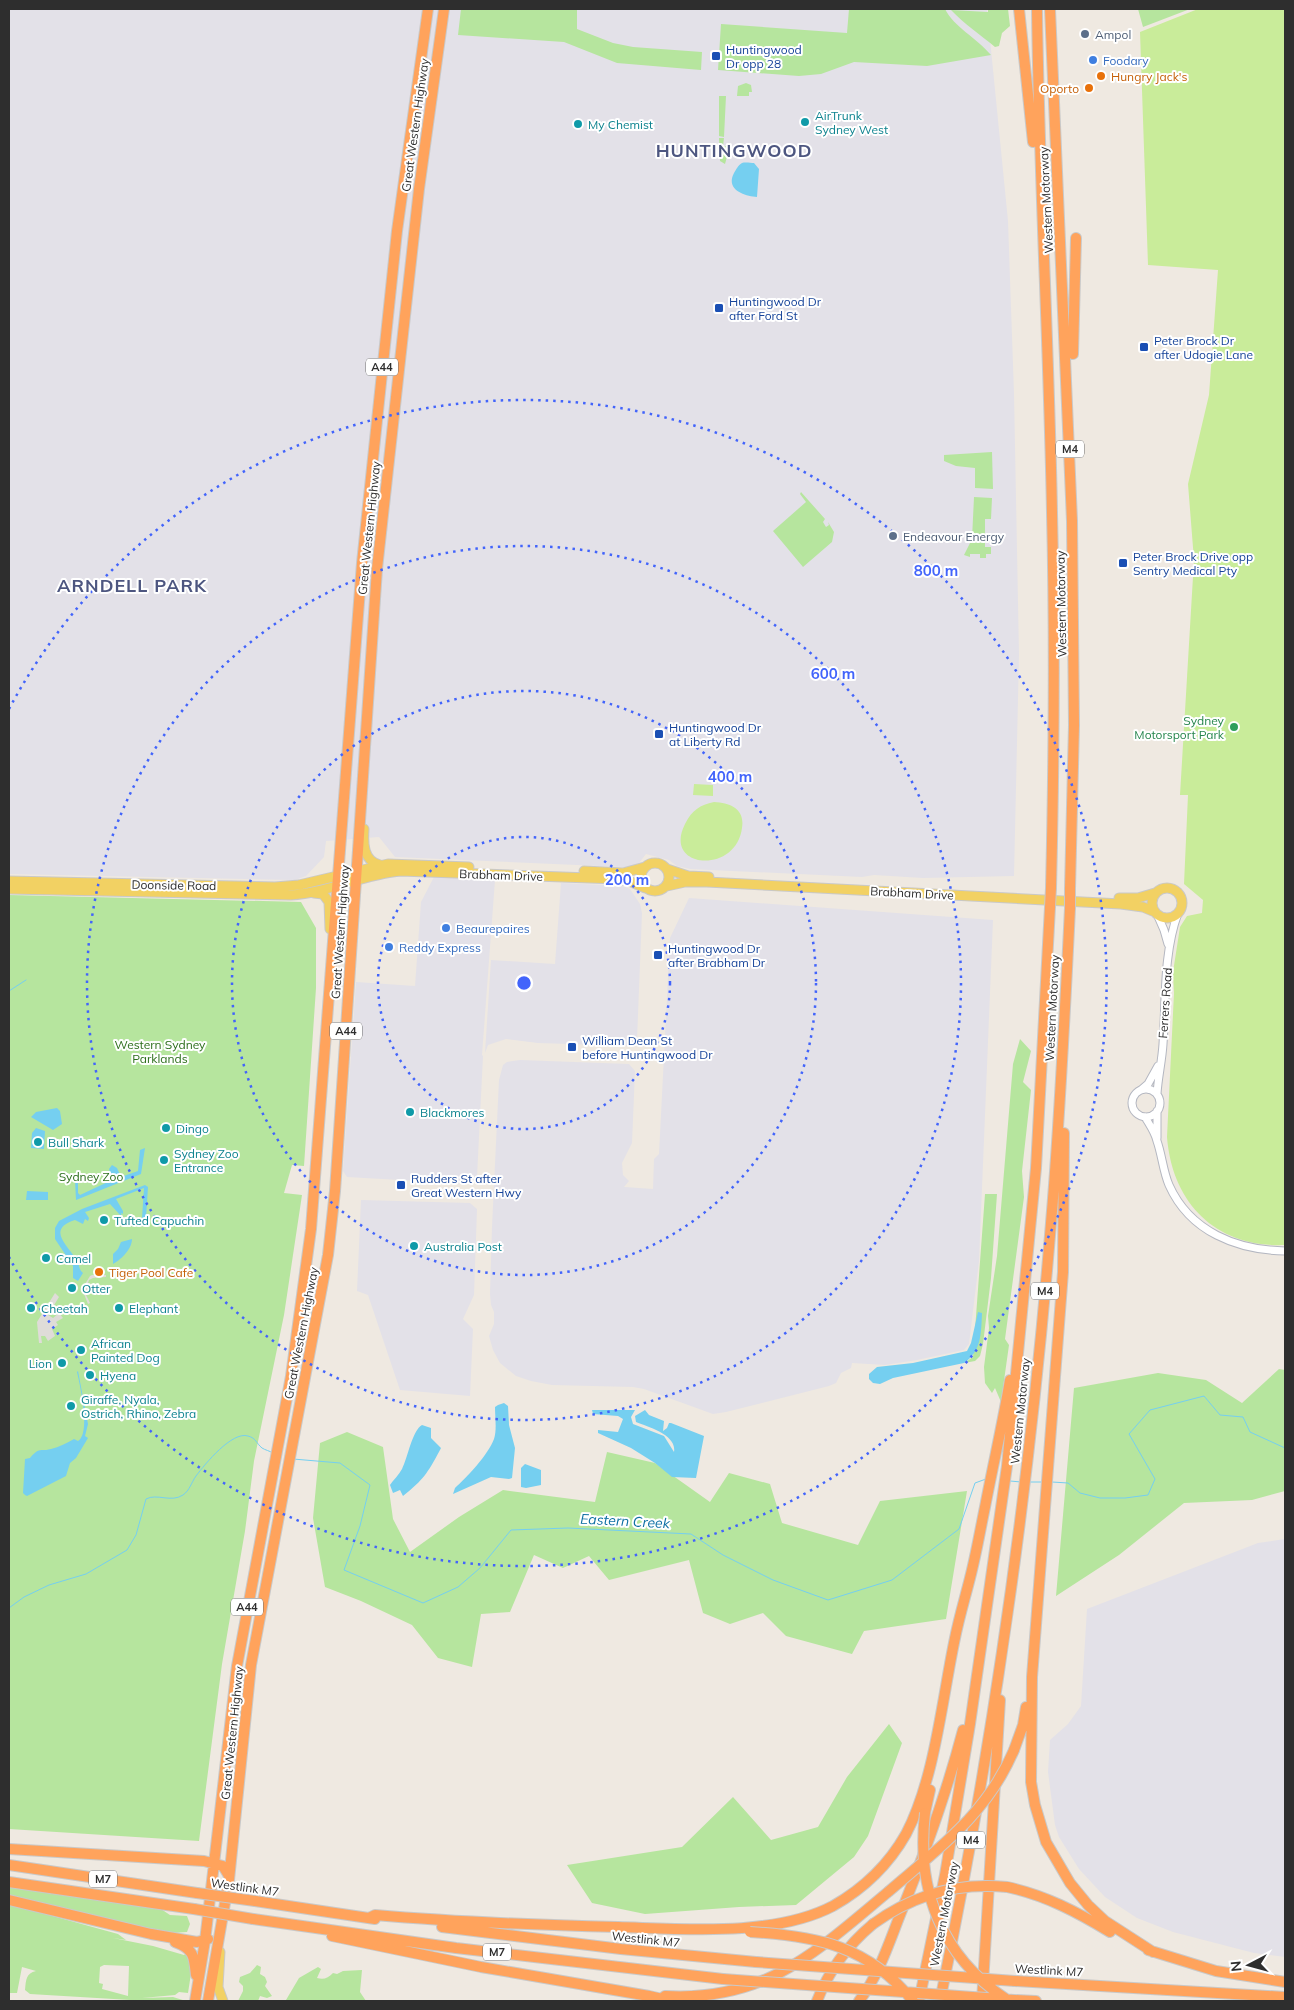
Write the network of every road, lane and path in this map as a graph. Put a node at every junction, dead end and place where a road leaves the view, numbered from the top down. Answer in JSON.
{"nodes":[{"id":1,"x":428,"y":9,"type":"edge"},
{"id":2,"x":444,"y":9,"type":"edge"},
{"id":3,"x":1019,"y":9,"type":"edge"},
{"id":4,"x":1037,"y":9,"type":"edge"},
{"id":5,"x":1050,"y":9,"type":"edge"},
{"id":6,"x":1040,"y":176,"type":"junction"},
{"id":7,"x":397,"y":230,"type":"junction"},
{"id":8,"x":414,"y":232,"type":"junction"},
{"id":9,"x":1076,"y":238,"type":"dead end"},
{"id":10,"x":1070,"y":443,"type":"junction"},
{"id":11,"x":361,"y":801,"type":"junction"},
{"id":12,"x":380,"y":865,"type":"junction"},
{"id":13,"x":646,"y":867,"type":"junction"},
{"id":14,"x":667,"y":869,"type":"junction"},
{"id":15,"x":356,"y":874,"type":"junction"},
{"id":16,"x":338,"y":880,"type":"junction"},
{"id":17,"x":9,"y":881,"type":"edge"},
{"id":18,"x":667,"y":886,"type":"junction"},
{"id":19,"x":645,"y":888,"type":"junction"},
{"id":20,"x":9,"y":889,"type":"edge"},
{"id":21,"x":311,"y":892,"type":"junction"},
{"id":22,"x":1155,"y":893,"type":"junction"},
{"id":23,"x":1156,"y":913,"type":"junction"},
{"id":24,"x":1178,"y":913,"type":"junction"},
{"id":25,"x":1169,"y":952,"type":"junction"},
{"id":26,"x":331,"y":972,"type":"junction"},
{"id":27,"x":1162,"y":1054,"type":"junction"},
{"id":28,"x":1140,"y":1090,"type":"junction"},
{"id":29,"x":1157,"y":1094,"type":"junction"},
{"id":30,"x":1157,"y":1111,"type":"junction"},
{"id":31,"x":1059,"y":1114,"type":"junction"},
{"id":32,"x":1145,"y":1117,"type":"junction"},
{"id":33,"x":1157,"y":1138,"type":"junction"},
{"id":34,"x":1285,"y":1251,"type":"edge"},
{"id":35,"x":1018,"y":1362,"type":"junction"},
{"id":36,"x":970,"y":1580,"type":"junction"},
{"id":37,"x":1032,"y":1677,"type":"junction"},
{"id":38,"x":997,"y":1678,"type":"junction"},
{"id":39,"x":970,"y":1724,"type":"junction"},
{"id":40,"x":9,"y":1849,"type":"edge"},
{"id":41,"x":216,"y":1851,"type":"junction"},
{"id":42,"x":112,"y":1855,"type":"junction"},
{"id":43,"x":214,"y":1862,"type":"junction"},
{"id":44,"x":9,"y":1865,"type":"edge"},
{"id":45,"x":229,"y":1880,"type":"junction"},
{"id":46,"x":9,"y":1882,"type":"edge"},
{"id":47,"x":9,"y":1900,"type":"edge"},
{"id":48,"x":225,"y":1904,"type":"junction"},
{"id":49,"x":369,"y":1918,"type":"junction"},
{"id":50,"x":271,"y":1921,"type":"junction"},
{"id":51,"x":705,"y":1929,"type":"junction"},
{"id":52,"x":151,"y":1934,"type":"junction"},
{"id":53,"x":205,"y":1941,"type":"junction"},
{"id":54,"x":219,"y":1942,"type":"junction"},
{"id":55,"x":1153,"y":1952,"type":"junction"},
{"id":56,"x":984,"y":1972,"type":"junction"},
{"id":57,"x":873,"y":1977,"type":"junction"},
{"id":58,"x":1285,"y":1982,"type":"edge"},
{"id":59,"x":198,"y":1986,"type":"junction"},
{"id":60,"x":649,"y":1996,"type":"junction"},
{"id":61,"x":1285,"y":1997,"type":"edge"},
{"id":62,"x":195,"y":2001,"type":"edge"},
{"id":63,"x":208,"y":2001,"type":"edge"},
{"id":64,"x":223,"y":2001,"type":"edge"},
{"id":65,"x":671,"y":2001,"type":"edge"},
{"id":66,"x":818,"y":2001,"type":"edge"},
{"id":67,"x":859,"y":2001,"type":"edge"},
{"id":68,"x":865,"y":2001,"type":"edge"},
{"id":69,"x":914,"y":2001,"type":"edge"},
{"id":70,"x":919,"y":2001,"type":"edge"},
{"id":71,"x":940,"y":2001,"type":"edge"},
{"id":72,"x":982,"y":2001,"type":"edge"},
{"id":73,"x":992,"y":2001,"type":"edge"},
{"id":74,"x":1012,"y":2001,"type":"edge"},
{"id":75,"x":1036,"y":2001,"type":"edge"}],
"edges":[{"from":1,"to":7,"type":"highway","name":"Great Western Highway","number":"A44"},
{"from":2,"to":8,"type":"highway","name":"Great Western Highway","number":"A44"},
{"from":3,"to":6,"type":"highway"},
{"from":4,"to":6,"type":"highway","name":"Western Motorway","number":"M4"},
{"from":5,"to":10,"type":"highway","name":"Western Motorway","number":"M4"},
{"from":6,"to":35,"type":"highway","name":"Western Motorway","number":"M4","bridge":true},
{"from":7,"to":8,"type":"highway"},
{"from":7,"to":16,"type":"highway","name":"Great Western Highway","number":"A44"},
{"from":8,"to":11,"type":"highway","name":"Great Western Highway","number":"A44"},
{"from":9,"to":10,"type":"highway"},
{"from":10,"to":31,"type":"highway","name":"Western Motorway","number":"M4","bridge":true},
{"from":11,"to":12,"type":"main road"},
{"from":11,"to":15,"type":"highway","name":"Great Western Highway","number":"A44"},
{"from":12,"to":13,"type":"main road","name":"Brabham Drive"},
{"from":12,"to":15,"type":"main road","name":"Brabham Drive"},
{"from":13,"to":14,"type":"main road"},
{"from":13,"to":19,"type":"main road"},
{"from":14,"to":18,"type":"main road"},
{"from":14,"to":22,"type":"main road","name":"Brabham Drive"},
{"from":15,"to":16,"type":"main road"},
{"from":15,"to":19,"type":"main road","name":"Brabham Drive"},
{"from":15,"to":45,"type":"highway","name":"Great Western Highway","number":"A44"},
{"from":16,"to":17,"type":"main road","name":"Doonside Road"},
{"from":16,"to":21,"type":"main road","name":"Doonside Road"},
{"from":16,"to":26,"type":"highway","name":"Great Western Highway","number":"A44"},
{"from":18,"to":19,"type":"main road"},
{"from":18,"to":23,"type":"main road","name":"Brabham Drive"},
{"from":20,"to":21,"type":"main road","name":"Doonside Road"},
{"from":21,"to":26,"type":"main road"},
{"from":22,"to":23,"type":"main road"},
{"from":22,"to":24,"type":"main road"},
{"from":23,"to":24,"type":"main road"},
{"from":23,"to":25,"type":"street","name":"Ferrers Road"},
{"from":24,"to":25,"type":"street","name":"Ferrers Road"},
{"from":25,"to":27,"type":"street","name":"Ferrers Road"},
{"from":26,"to":41,"type":"highway","name":"Great Western Highway","number":"A44"},
{"from":27,"to":28,"type":"street","name":"Ferrers Road"},
{"from":27,"to":29,"type":"street","name":"Ferrers Road"},
{"from":28,"to":29,"type":"street"},
{"from":28,"to":32,"type":"street"},
{"from":29,"to":30,"type":"street"},
{"from":30,"to":32,"type":"street"},
{"from":30,"to":33,"type":"street"},
{"from":31,"to":37,"type":"highway"},
{"from":31,"to":38,"type":"highway","name":"Western Motorway","number":"M4"},
{"from":32,"to":33,"type":"street"},
{"from":33,"to":34,"type":"street"},
{"from":35,"to":36,"type":"highway"},
{"from":35,"to":39,"type":"highway","name":"Western Motorway","number":"M4"},
{"from":36,"to":51,"type":"highway"},
{"from":36,"to":74,"type":"highway","bridge":true},
{"from":37,"to":55,"type":"highway"},
{"from":37,"to":60,"type":"highway","bridge":true},
{"from":38,"to":56,"type":"highway"},
{"from":38,"to":71,"type":"highway","name":"Western Motorway","number":"M4"},
{"from":39,"to":57,"type":"highway"},
{"from":39,"to":70,"type":"highway","name":"Western Motorway","number":"M4"},
{"from":40,"to":42,"type":"highway"},
{"from":41,"to":42,"type":"highway"},
{"from":41,"to":43,"type":"highway","name":"Great Western Highway","number":"A44"},
{"from":42,"to":43,"type":"highway"},
{"from":43,"to":45,"type":"highway"},
{"from":43,"to":53,"type":"highway","name":"Great Western Highway","number":"A44"},
{"from":44,"to":49,"type":"highway","name":"Westlink M7","number":"M7","bridge":true},
{"from":45,"to":48,"type":"highway","name":"Great Western Highway","number":"A44"},
{"from":46,"to":50,"type":"highway","number":"M7","bridge":true},
{"from":47,"to":52,"type":"highway"},
{"from":48,"to":53,"type":"highway"},
{"from":48,"to":54,"type":"highway","name":"Great Western Highway","number":"A44"},
{"from":49,"to":51,"type":"highway"},
{"from":49,"to":61,"type":"highway","name":"Westlink M7","number":"M7","bridge":true},
{"from":50,"to":60,"type":"highway"},
{"from":50,"to":74,"type":"highway","number":"M7","bridge":true},
{"from":51,"to":69,"type":"highway","bridge":true},
{"from":52,"to":53,"type":"highway"},
{"from":52,"to":59,"type":"highway"},
{"from":53,"to":59,"type":"highway","name":"Great Western Highway","number":"A44"},
{"from":54,"to":63,"type":"highway","name":"Great Western Highway","number":"A44"},
{"from":54,"to":64,"type":"main road"},
{"from":55,"to":58,"type":"highway"},
{"from":55,"to":66,"type":"highway","bridge":true},
{"from":56,"to":72,"type":"highway"},
{"from":56,"to":73,"type":"highway"},
{"from":57,"to":67,"type":"highway"},
{"from":57,"to":68,"type":"highway"},
{"from":59,"to":62,"type":"highway","name":"Great Western Highway","number":"A44"},
{"from":60,"to":65,"type":"highway"},
{"from":74,"to":75,"type":"highway","number":"M7"}]}
